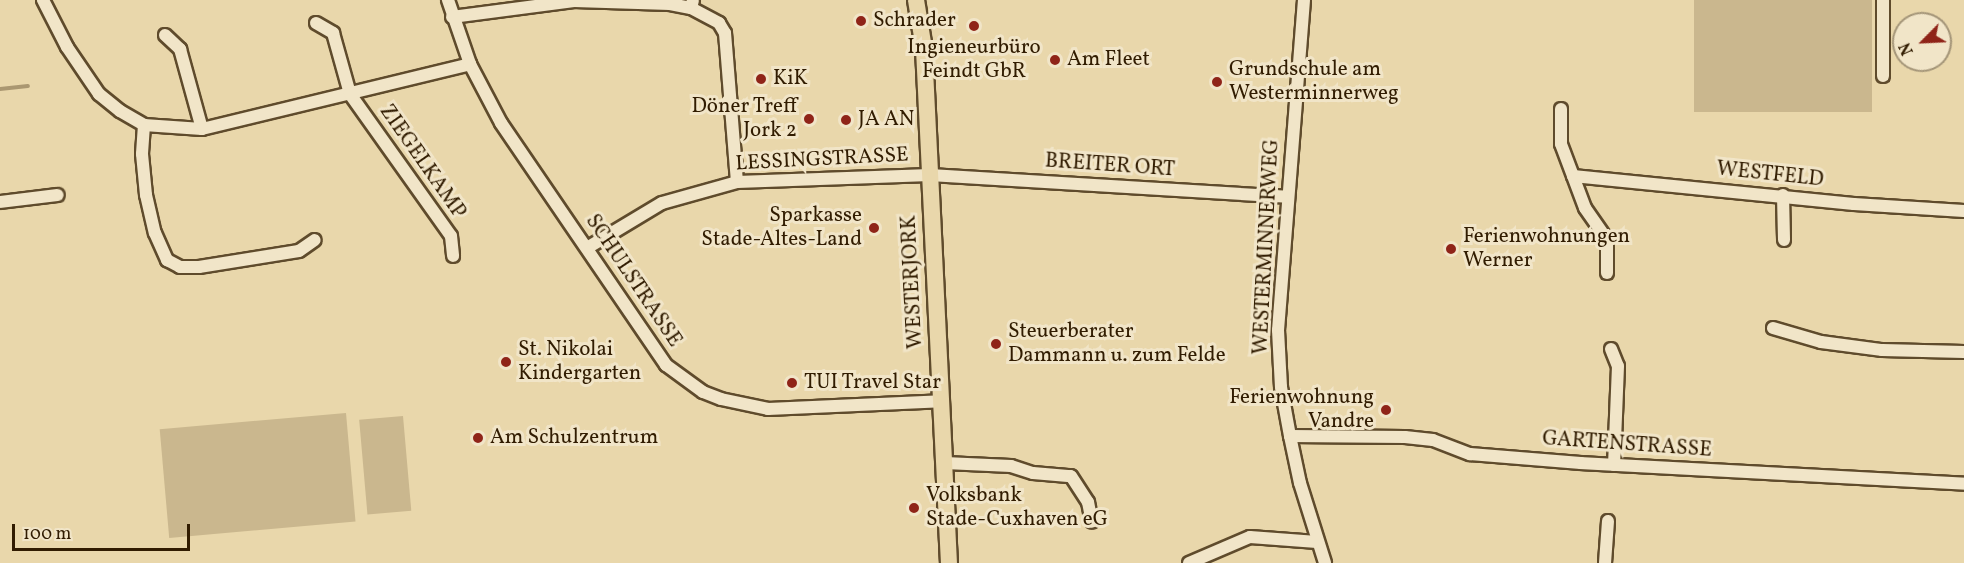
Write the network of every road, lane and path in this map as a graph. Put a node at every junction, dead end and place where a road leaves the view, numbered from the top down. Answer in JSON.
{"nodes":[{"id":1,"x":43,"y":0,"type":"edge"},
{"id":2,"x":448,"y":0,"type":"edge"},
{"id":3,"x":916,"y":0,"type":"edge"},
{"id":4,"x":1304,"y":0,"type":"edge"},
{"id":5,"x":1883,"y":0,"type":"edge"},
{"id":6,"x":692,"y":4,"type":"edge"},
{"id":7,"x":452,"y":17,"type":"junction"},
{"id":8,"x":316,"y":23,"type":"dead end"},
{"id":9,"x":165,"y":35,"type":"dead end"},
{"id":10,"x":470,"y":64,"type":"junction"},
{"id":11,"x":1882,"y":76,"type":"dead end"},
{"id":12,"x":350,"y":94,"type":"junction"},
{"id":13,"x":1561,"y":109,"type":"dead end"},
{"id":14,"x":144,"y":125,"type":"junction"},
{"id":15,"x":202,"y":129,"type":"junction"},
{"id":16,"x":930,"y":175,"type":"junction"},
{"id":17,"x":1573,"y":176,"type":"junction"},
{"id":18,"x":737,"y":182,"type":"junction"},
{"id":19,"x":58,"y":195,"type":"dead end"},
{"id":20,"x":1783,"y":195,"type":"junction"},
{"id":21,"x":1287,"y":197,"type":"junction"},
{"id":22,"x":0,"y":202,"type":"edge"},
{"id":23,"x":1964,"y":211,"type":"edge"},
{"id":24,"x":315,"y":240,"type":"dead end"},
{"id":25,"x":1784,"y":240,"type":"dead end"},
{"id":26,"x":587,"y":248,"type":"junction"},
{"id":27,"x":453,"y":256,"type":"dead end"},
{"id":28,"x":1607,"y":273,"type":"dead end"},
{"id":29,"x":1773,"y":328,"type":"dead end"},
{"id":30,"x":1611,"y":349,"type":"dead end"},
{"id":31,"x":1964,"y":352,"type":"edge"},
{"id":32,"x":942,"y":401,"type":"junction"},
{"id":33,"x":1290,"y":436,"type":"junction"},
{"id":34,"x":945,"y":463,"type":"junction"},
{"id":35,"x":1614,"y":465,"type":"junction"},
{"id":36,"x":1964,"y":483,"type":"edge"},
{"id":37,"x":1608,"y":521,"type":"dead end"},
{"id":38,"x":1092,"y":522,"type":"dead end"},
{"id":39,"x":1317,"y":542,"type":"junction"},
{"id":40,"x":949,"y":563,"type":"edge"},
{"id":41,"x":1189,"y":563,"type":"edge"},
{"id":42,"x":1325,"y":563,"type":"edge"},
{"id":43,"x":1605,"y":563,"type":"edge"}],
"edges":[{"from":1,"to":14,"type":"street"},
{"from":2,"to":7,"type":"street","name":"SCHULSTRASSE"},
{"from":3,"to":16,"type":"main road","name":"WESTERJORK"},
{"from":4,"to":21,"type":"street","name":"WESTERMINNERWEG"},
{"from":5,"to":11,"type":"street"},
{"from":6,"to":7,"type":"street"},
{"from":6,"to":18,"type":"street"},
{"from":7,"to":10,"type":"street","name":"SCHULSTRASSE"},
{"from":8,"to":12,"type":"street","name":"ZIEGELKAMP"},
{"from":9,"to":15,"type":"street"},
{"from":10,"to":12,"type":"street"},
{"from":10,"to":26,"type":"street","name":"SCHULSTRASSE"},
{"from":12,"to":15,"type":"street"},
{"from":12,"to":27,"type":"street","name":"ZIEGELKAMP"},
{"from":13,"to":17,"type":"street"},
{"from":14,"to":15,"type":"street"},
{"from":14,"to":24,"type":"street"},
{"from":16,"to":18,"type":"street","name":"LESSINGSTRASSE"},
{"from":16,"to":21,"type":"street","name":"BREITER ORT"},
{"from":16,"to":32,"type":"main road","name":"WESTERJORK"},
{"from":17,"to":20,"type":"street","name":"WESTFELD"},
{"from":17,"to":28,"type":"street"},
{"from":18,"to":26,"type":"street","name":"LESSINGSTRASSE"},
{"from":19,"to":22,"type":"street"},
{"from":20,"to":23,"type":"street","name":"WESTFELD"},
{"from":20,"to":25,"type":"street"},
{"from":21,"to":33,"type":"street","name":"WESTERMINNERWEG"},
{"from":26,"to":32,"type":"street","name":"SCHULSTRASSE"},
{"from":29,"to":31,"type":"street"},
{"from":30,"to":35,"type":"street"},
{"from":32,"to":34,"type":"main road","name":"WESTERJORK"},
{"from":33,"to":35,"type":"street","name":"GARTENSTRASSE"},
{"from":33,"to":39,"type":"street","name":"WESTERMINNERWEG"},
{"from":34,"to":38,"type":"street"},
{"from":34,"to":40,"type":"main road","name":"WESTERJORK"},
{"from":35,"to":36,"type":"street","name":"GARTENSTRASSE"},
{"from":37,"to":43,"type":"street"},
{"from":39,"to":41,"type":"street"},
{"from":39,"to":42,"type":"street","name":"WESTERMINNERWEG"}]}
